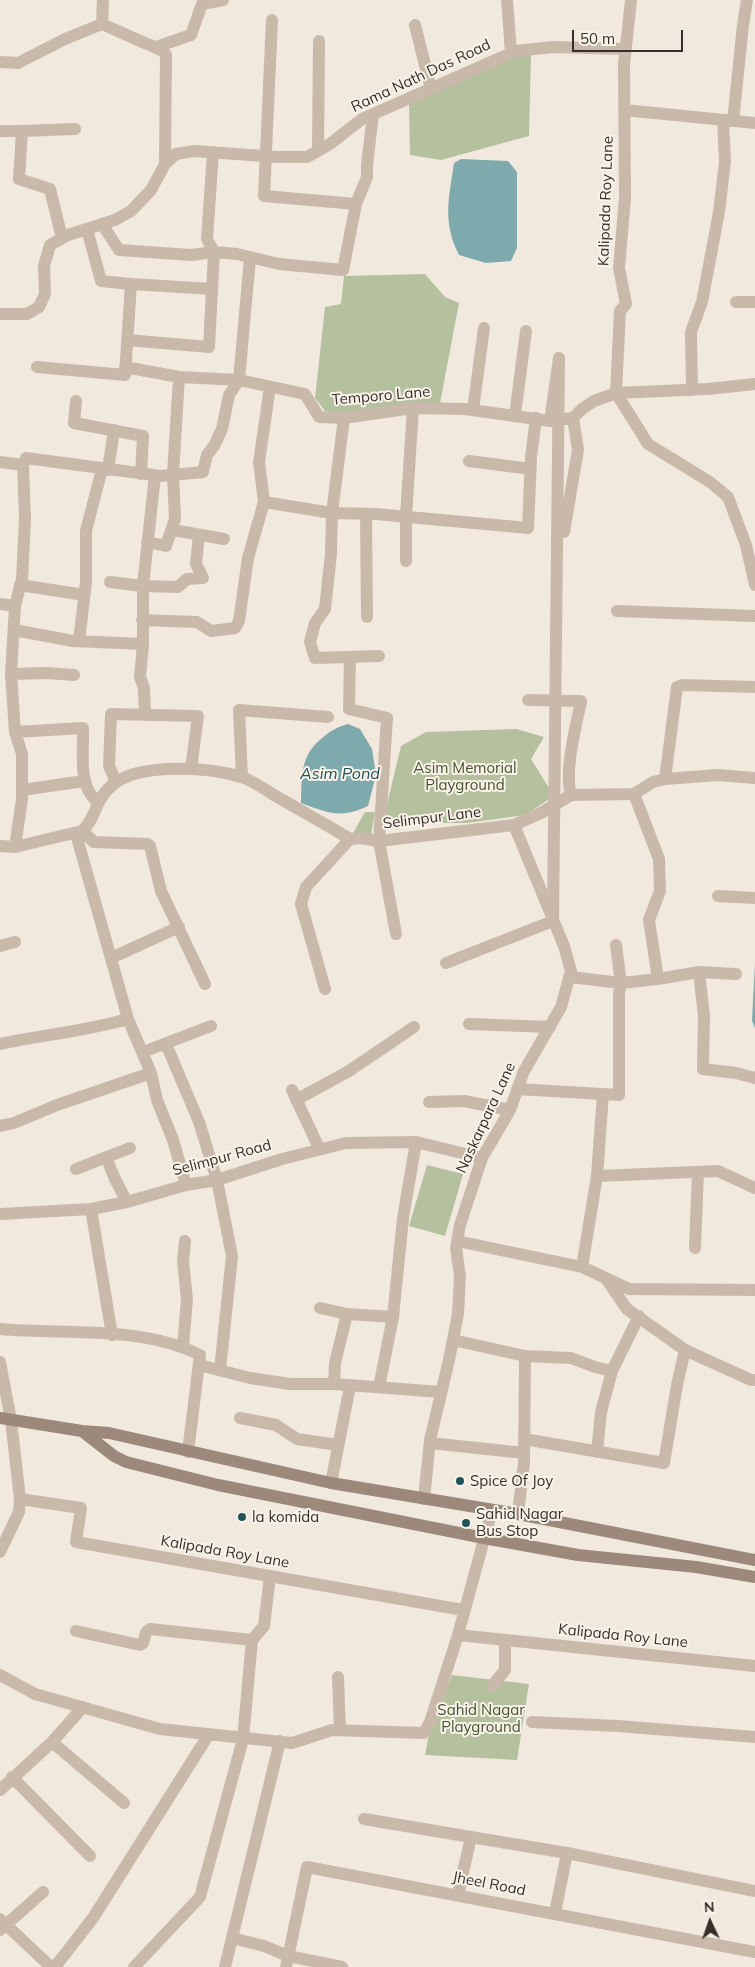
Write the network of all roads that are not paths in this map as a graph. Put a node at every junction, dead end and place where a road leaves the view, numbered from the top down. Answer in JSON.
{"nodes":[{"id":1,"x":103,"y":0,"type":"edge"},
{"id":2,"x":223,"y":0,"type":"edge"},
{"id":3,"x":507,"y":0,"type":"edge"},
{"id":4,"x":631,"y":0,"type":"edge"},
{"id":5,"x":747,"y":0,"type":"edge"},
{"id":6,"x":272,"y":20,"type":"dead end"},
{"id":7,"x":102,"y":24,"type":"junction"},
{"id":8,"x":415,"y":25,"type":"dead end"},
{"id":9,"x":319,"y":41,"type":"dead end"},
{"id":10,"x":156,"y":48,"type":"junction"},
{"id":11,"x":626,"y":48,"type":"junction"},
{"id":12,"x":512,"y":53,"type":"junction"},
{"id":13,"x":0,"y":62,"type":"edge"},
{"id":14,"x":431,"y":89,"type":"junction"},
{"id":15,"x":624,"y":110,"type":"junction"},
{"id":16,"x":373,"y":114,"type":"junction"},
{"id":17,"x":728,"y":120,"type":"junction"},
{"id":18,"x":755,"y":123,"type":"edge"},
{"id":19,"x":75,"y":129,"type":"dead end"},
{"id":20,"x":0,"y":131,"type":"edge"},
{"id":21,"x":22,"y":131,"type":"junction"},
{"id":22,"x":318,"y":150,"type":"junction"},
{"id":23,"x":213,"y":152,"type":"junction"},
{"id":24,"x":266,"y":156,"type":"junction"},
{"id":25,"x":166,"y":164,"type":"junction"},
{"id":26,"x":356,"y":204,"type":"junction"},
{"id":27,"x":102,"y":224,"type":"junction"},
{"id":28,"x":87,"y":229,"type":"junction"},
{"id":29,"x":62,"y":238,"type":"junction"},
{"id":30,"x":214,"y":252,"type":"junction"},
{"id":31,"x":250,"y":258,"type":"junction"},
{"id":32,"x":131,"y":284,"type":"junction"},
{"id":33,"x":212,"y":289,"type":"junction"},
{"id":34,"x":736,"y":302,"type":"dead end"},
{"id":35,"x":755,"y":302,"type":"edge"},
{"id":36,"x":0,"y":314,"type":"edge"},
{"id":37,"x":484,"y":328,"type":"dead end"},
{"id":38,"x":526,"y":331,"type":"dead end"},
{"id":39,"x":127,"y":340,"type":"junction"},
{"id":40,"x":125,"y":366,"type":"junction"},
{"id":41,"x":37,"y":367,"type":"dead end"},
{"id":42,"x":179,"y":377,"type":"junction"},
{"id":43,"x":239,"y":380,"type":"junction"},
{"id":44,"x":755,"y":384,"type":"edge"},
{"id":45,"x":270,"y":387,"type":"junction"},
{"id":46,"x":692,"y":390,"type":"junction"},
{"id":47,"x":616,"y":393,"type":"junction"},
{"id":48,"x":76,"y":401,"type":"dead end"},
{"id":49,"x":413,"y":408,"type":"junction"},
{"id":50,"x":473,"y":410,"type":"junction"},
{"id":51,"x":515,"y":415,"type":"junction"},
{"id":52,"x":344,"y":418,"type":"junction"},
{"id":53,"x":536,"y":418,"type":"junction"},
{"id":54,"x":573,"y":418,"type":"junction"},
{"id":55,"x":550,"y":421,"type":"junction"},
{"id":56,"x":114,"y":430,"type":"junction"},
{"id":57,"x":469,"y":461,"type":"dead end"},
{"id":58,"x":0,"y":462,"type":"edge"},
{"id":59,"x":23,"y":465,"type":"junction"},
{"id":60,"x":105,"y":469,"type":"junction"},
{"id":61,"x":530,"y":469,"type":"junction"},
{"id":62,"x":141,"y":474,"type":"junction"},
{"id":63,"x":174,"y":474,"type":"junction"},
{"id":64,"x":155,"y":475,"type":"junction"},
{"id":65,"x":264,"y":502,"type":"junction"},
{"id":66,"x":332,"y":513,"type":"junction"},
{"id":67,"x":366,"y":514,"type":"junction"},
{"id":68,"x":406,"y":516,"type":"junction"},
{"id":69,"x":172,"y":530,"type":"junction"},
{"id":70,"x":199,"y":535,"type":"junction"},
{"id":71,"x":224,"y":539,"type":"dead end"},
{"id":72,"x":147,"y":542,"type":"junction"},
{"id":73,"x":406,"y":561,"type":"dead end"},
{"id":74,"x":557,"y":577,"type":"dead end"},
{"id":75,"x":110,"y":582,"type":"dead end"},
{"id":76,"x":20,"y":585,"type":"junction"},
{"id":77,"x":755,"y":585,"type":"edge"},
{"id":78,"x":143,"y":586,"type":"junction"},
{"id":79,"x":84,"y":594,"type":"junction"},
{"id":80,"x":0,"y":604,"type":"edge"},
{"id":81,"x":15,"y":606,"type":"junction"},
{"id":82,"x":617,"y":611,"type":"dead end"},
{"id":83,"x":755,"y":616,"type":"edge"},
{"id":84,"x":367,"y":618,"type":"dead end"},
{"id":85,"x":142,"y":620,"type":"junction"},
{"id":86,"x":14,"y":630,"type":"junction"},
{"id":87,"x":79,"y":641,"type":"junction"},
{"id":88,"x":143,"y":644,"type":"junction"},
{"id":89,"x":379,"y":656,"type":"dead end"},
{"id":90,"x":350,"y":657,"type":"junction"},
{"id":91,"x":11,"y":674,"type":"junction"},
{"id":92,"x":74,"y":675,"type":"dead end"},
{"id":93,"x":755,"y":687,"type":"edge"},
{"id":94,"x":528,"y":700,"type":"dead end"},
{"id":95,"x":145,"y":715,"type":"junction"},
{"id":96,"x":328,"y":718,"type":"dead end"},
{"id":97,"x":15,"y":732,"type":"junction"},
{"id":98,"x":191,"y":769,"type":"junction"},
{"id":99,"x":242,"y":777,"type":"junction"},
{"id":100,"x":755,"y":778,"type":"edge"},
{"id":101,"x":665,"y":779,"type":"junction"},
{"id":102,"x":84,"y":781,"type":"junction"},
{"id":103,"x":116,"y":782,"type":"junction"},
{"id":104,"x":22,"y":790,"type":"junction"},
{"id":105,"x":634,"y":794,"type":"junction"},
{"id":106,"x":571,"y":795,"type":"junction"},
{"id":107,"x":98,"y":802,"type":"junction"},
{"id":108,"x":514,"y":825,"type":"junction"},
{"id":109,"x":79,"y":833,"type":"junction"},
{"id":110,"x":350,"y":839,"type":"junction"},
{"id":111,"x":379,"y":841,"type":"junction"},
{"id":112,"x":0,"y":846,"type":"edge"},
{"id":113,"x":15,"y":847,"type":"junction"},
{"id":114,"x":718,"y":896,"type":"dead end"},
{"id":115,"x":755,"y":898,"type":"edge"},
{"id":116,"x":553,"y":921,"type":"junction"},
{"id":117,"x":179,"y":928,"type":"junction"},
{"id":118,"x":396,"y":934,"type":"dead end"},
{"id":119,"x":15,"y":942,"type":"dead end"},
{"id":120,"x":616,"y":945,"type":"dead end"},
{"id":121,"x":0,"y":946,"type":"edge"},
{"id":122,"x":111,"y":958,"type":"junction"},
{"id":123,"x":446,"y":963,"type":"dead end"},
{"id":124,"x":699,"y":972,"type":"junction"},
{"id":125,"x":736,"y":974,"type":"dead end"},
{"id":126,"x":570,"y":977,"type":"junction"},
{"id":127,"x":658,"y":979,"type":"junction"},
{"id":128,"x":620,"y":983,"type":"junction"},
{"id":129,"x":204,"y":984,"type":"dead end"},
{"id":130,"x":324,"y":990,"type":"dead end"},
{"id":131,"x":128,"y":1020,"type":"junction"},
{"id":132,"x":469,"y":1024,"type":"dead end"},
{"id":133,"x":211,"y":1026,"type":"dead end"},
{"id":134,"x":550,"y":1026,"type":"junction"},
{"id":135,"x":414,"y":1027,"type":"dead end"},
{"id":136,"x":0,"y":1044,"type":"edge"},
{"id":137,"x":166,"y":1044,"type":"junction"},
{"id":138,"x":142,"y":1052,"type":"junction"},
{"id":139,"x":151,"y":1073,"type":"junction"},
{"id":140,"x":755,"y":1078,"type":"edge"},
{"id":141,"x":517,"y":1090,"type":"junction"},
{"id":142,"x":603,"y":1094,"type":"junction"},
{"id":143,"x":429,"y":1102,"type":"dead end"},
{"id":144,"x":510,"y":1110,"type":"junction"},
{"id":145,"x":0,"y":1126,"type":"edge"},
{"id":146,"x":416,"y":1142,"type":"junction"},
{"id":147,"x":130,"y":1148,"type":"dead end"},
{"id":148,"x":319,"y":1148,"type":"junction"},
{"id":149,"x":106,"y":1157,"type":"junction"},
{"id":150,"x":482,"y":1158,"type":"junction"},
{"id":151,"x":76,"y":1169,"type":"dead end"},
{"id":152,"x":698,"y":1172,"type":"junction"},
{"id":153,"x":597,"y":1176,"type":"junction"},
{"id":154,"x":217,"y":1180,"type":"junction"},
{"id":155,"x":186,"y":1185,"type":"junction"},
{"id":156,"x":755,"y":1188,"type":"edge"},
{"id":157,"x":128,"y":1202,"type":"junction"},
{"id":158,"x":91,"y":1209,"type":"junction"},
{"id":159,"x":0,"y":1214,"type":"edge"},
{"id":160,"x":186,"y":1241,"type":"dead end"},
{"id":161,"x":457,"y":1241,"type":"junction"},
{"id":162,"x":694,"y":1248,"type":"dead end"},
{"id":163,"x":582,"y":1267,"type":"junction"},
{"id":164,"x":606,"y":1278,"type":"junction"},
{"id":165,"x":755,"y":1290,"type":"edge"},
{"id":166,"x":320,"y":1308,"type":"dead end"},
{"id":167,"x":347,"y":1314,"type":"junction"},
{"id":168,"x":639,"y":1316,"type":"junction"},
{"id":169,"x":393,"y":1317,"type":"junction"},
{"id":170,"x":0,"y":1330,"type":"edge"},
{"id":171,"x":112,"y":1335,"type":"junction"},
{"id":172,"x":453,"y":1340,"type":"junction"},
{"id":173,"x":183,"y":1347,"type":"junction"},
{"id":174,"x":685,"y":1350,"type":"junction"},
{"id":175,"x":525,"y":1356,"type":"junction"},
{"id":176,"x":0,"y":1362,"type":"edge"},
{"id":177,"x":199,"y":1365,"type":"junction"},
{"id":178,"x":220,"y":1370,"type":"junction"},
{"id":179,"x":612,"y":1371,"type":"junction"},
{"id":180,"x":755,"y":1380,"type":"edge"},
{"id":181,"x":334,"y":1384,"type":"junction"},
{"id":182,"x":350,"y":1386,"type":"junction"},
{"id":183,"x":379,"y":1388,"type":"junction"},
{"id":184,"x":442,"y":1392,"type":"junction"},
{"id":185,"x":240,"y":1418,"type":"dead end"},
{"id":186,"x":5,"y":1419,"type":"edge"},
{"id":187,"x":82,"y":1431,"type":"junction"},
{"id":188,"x":524,"y":1439,"type":"junction"},
{"id":189,"x":430,"y":1443,"type":"junction"},
{"id":190,"x":338,"y":1445,"type":"junction"},
{"id":191,"x":188,"y":1452,"type":"junction"},
{"id":192,"x":597,"y":1452,"type":"junction"},
{"id":193,"x":524,"y":1453,"type":"junction"},
{"id":194,"x":331,"y":1483,"type":"junction"},
{"id":195,"x":20,"y":1499,"type":"junction"},
{"id":196,"x":424,"y":1499,"type":"junction"},
{"id":197,"x":492,"y":1510,"type":"junction"},
{"id":198,"x":518,"y":1514,"type":"junction"},
{"id":199,"x":484,"y":1538,"type":"junction"},
{"id":200,"x":0,"y":1552,"type":"edge"},
{"id":201,"x":755,"y":1560,"type":"edge"},
{"id":202,"x":270,"y":1576,"type":"junction"},
{"id":203,"x":755,"y":1577,"type":"edge"},
{"id":204,"x":463,"y":1610,"type":"junction"},
{"id":205,"x":76,"y":1631,"type":"dead end"},
{"id":206,"x":458,"y":1635,"type":"junction"},
{"id":207,"x":252,"y":1640,"type":"junction"},
{"id":208,"x":505,"y":1640,"type":"junction"},
{"id":209,"x":755,"y":1666,"type":"edge"},
{"id":210,"x":0,"y":1674,"type":"edge"},
{"id":211,"x":338,"y":1677,"type":"dead end"},
{"id":212,"x":492,"y":1686,"type":"dead end"},
{"id":213,"x":83,"y":1707,"type":"junction"},
{"id":214,"x":532,"y":1722,"type":"dead end"},
{"id":215,"x":340,"y":1730,"type":"junction"},
{"id":216,"x":208,"y":1734,"type":"junction"},
{"id":217,"x":755,"y":1737,"type":"edge"},
{"id":218,"x":243,"y":1739,"type":"junction"},
{"id":219,"x":52,"y":1742,"type":"junction"},
{"id":220,"x":280,"y":1742,"type":"junction"},
{"id":221,"x":12,"y":1777,"type":"junction"},
{"id":222,"x":0,"y":1790,"type":"edge"},
{"id":223,"x":124,"y":1803,"type":"dead end"},
{"id":224,"x":364,"y":1819,"type":"dead end"},
{"id":225,"x":471,"y":1837,"type":"junction"},
{"id":226,"x":567,"y":1853,"type":"junction"},
{"id":227,"x":90,"y":1856,"type":"dead end"},
{"id":228,"x":755,"y":1891,"type":"edge"},
{"id":229,"x":43,"y":1892,"type":"dead end"},
{"id":230,"x":458,"y":1895,"type":"junction"},
{"id":231,"x":555,"y":1913,"type":"junction"},
{"id":232,"x":2,"y":1925,"type":"edge"},
{"id":233,"x":232,"y":1938,"type":"junction"},
{"id":234,"x":755,"y":1952,"type":"edge"},
{"id":235,"x":287,"y":1962,"type":"edge"},
{"id":236,"x":51,"y":1967,"type":"edge"},
{"id":237,"x":55,"y":1967,"type":"edge"},
{"id":238,"x":134,"y":1967,"type":"edge"},
{"id":239,"x":225,"y":1967,"type":"edge"},
{"id":240,"x":342,"y":1967,"type":"edge"}],
"edges":[{"from":1,"to":7,"type":"street"},
{"from":2,"to":10,"type":"street"},
{"from":3,"to":12,"type":"street"},
{"from":4,"to":11,"type":"street","name":"Kalipada Roy Lane"},
{"from":5,"to":17,"type":"street"},
{"from":6,"to":24,"type":"street"},
{"from":7,"to":10,"type":"street"},
{"from":7,"to":13,"type":"street"},
{"from":8,"to":14,"type":"street"},
{"from":9,"to":22,"type":"street"},
{"from":10,"to":25,"type":"street"},
{"from":11,"to":12,"type":"street","name":"Rama Nath Das Road"},
{"from":11,"to":15,"type":"street","name":"Kalipada Roy Lane"},
{"from":12,"to":14,"type":"street","name":"Rama Nath Das Road"},
{"from":14,"to":16,"type":"street","name":"Rama Nath Das Road"},
{"from":15,"to":17,"type":"street"},
{"from":15,"to":47,"type":"street","name":"Kalipada Roy Lane"},
{"from":16,"to":22,"type":"street","name":"Rama Nath Das Road"},
{"from":16,"to":26,"type":"street"},
{"from":17,"to":18,"type":"street"},
{"from":17,"to":46,"type":"street"},
{"from":19,"to":21,"type":"street"},
{"from":20,"to":21,"type":"street"},
{"from":21,"to":29,"type":"street"},
{"from":22,"to":24,"type":"street","name":"Rama Nath Das Road"},
{"from":23,"to":24,"type":"street","name":"Rama Nath Das Road"},
{"from":23,"to":25,"type":"street","name":"Rama Nath Das Road"},
{"from":23,"to":30,"type":"street"},
{"from":24,"to":26,"type":"street"},
{"from":25,"to":27,"type":"street"},
{"from":26,"to":31,"type":"street"},
{"from":27,"to":28,"type":"street"},
{"from":27,"to":30,"type":"street"},
{"from":28,"to":29,"type":"street"},
{"from":28,"to":32,"type":"street"},
{"from":29,"to":36,"type":"street"},
{"from":30,"to":31,"type":"street"},
{"from":30,"to":33,"type":"street"},
{"from":31,"to":43,"type":"street"},
{"from":32,"to":33,"type":"street"},
{"from":32,"to":39,"type":"street"},
{"from":33,"to":39,"type":"street"},
{"from":34,"to":35,"type":"street"},
{"from":37,"to":50,"type":"street"},
{"from":38,"to":51,"type":"street"},
{"from":39,"to":40,"type":"street"},
{"from":40,"to":41,"type":"street"},
{"from":40,"to":42,"type":"street","name":"Temporo Lane"},
{"from":42,"to":43,"type":"street","name":"Temporo Lane"},
{"from":42,"to":63,"type":"street"},
{"from":43,"to":45,"type":"street","name":"Temporo Lane"},
{"from":43,"to":63,"type":"street"},
{"from":44,"to":46,"type":"street"},
{"from":45,"to":52,"type":"street","name":"Temporo Lane"},
{"from":45,"to":65,"type":"street"},
{"from":46,"to":47,"type":"street"},
{"from":47,"to":54,"type":"street"},
{"from":47,"to":77,"type":"street"},
{"from":48,"to":56,"type":"street"},
{"from":49,"to":50,"type":"street","name":"Temporo Lane"},
{"from":49,"to":52,"type":"street","name":"Temporo Lane"},
{"from":49,"to":68,"type":"street"},
{"from":50,"to":51,"type":"street","name":"Temporo Lane"},
{"from":51,"to":53,"type":"street","name":"Temporo Lane"},
{"from":52,"to":66,"type":"street"},
{"from":53,"to":55,"type":"street","name":"Temporo Lane"},
{"from":53,"to":61,"type":"street"},
{"from":54,"to":55,"type":"street","name":"Temporo Lane"},
{"from":54,"to":74,"type":"street"},
{"from":55,"to":116,"type":"street"},
{"from":56,"to":60,"type":"street"},
{"from":56,"to":62,"type":"street"},
{"from":57,"to":61,"type":"street"},
{"from":58,"to":59,"type":"street"},
{"from":59,"to":60,"type":"street"},
{"from":59,"to":76,"type":"street"},
{"from":60,"to":62,"type":"street"},
{"from":60,"to":79,"type":"street"},
{"from":61,"to":68,"type":"street"},
{"from":62,"to":64,"type":"street"},
{"from":63,"to":64,"type":"street"},
{"from":63,"to":69,"type":"street"},
{"from":64,"to":72,"type":"street"},
{"from":65,"to":66,"type":"street"},
{"from":65,"to":85,"type":"street"},
{"from":66,"to":67,"type":"street"},
{"from":66,"to":90,"type":"street"},
{"from":67,"to":68,"type":"street"},
{"from":67,"to":84,"type":"street"},
{"from":68,"to":73,"type":"street"},
{"from":69,"to":70,"type":"street"},
{"from":69,"to":72,"type":"street"},
{"from":70,"to":71,"type":"street"},
{"from":70,"to":78,"type":"street"},
{"from":72,"to":78,"type":"street"},
{"from":75,"to":78,"type":"street"},
{"from":76,"to":79,"type":"street"},
{"from":76,"to":81,"type":"street"},
{"from":78,"to":85,"type":"street"},
{"from":79,"to":87,"type":"street"},
{"from":80,"to":81,"type":"street"},
{"from":81,"to":86,"type":"street"},
{"from":82,"to":83,"type":"street"},
{"from":85,"to":88,"type":"street"},
{"from":86,"to":87,"type":"street"},
{"from":86,"to":91,"type":"street"},
{"from":87,"to":88,"type":"street"},
{"from":88,"to":95,"type":"street"},
{"from":89,"to":90,"type":"street"},
{"from":90,"to":111,"type":"street"},
{"from":91,"to":92,"type":"street"},
{"from":91,"to":97,"type":"street"},
{"from":93,"to":101,"type":"street"},
{"from":94,"to":106,"type":"street"},
{"from":95,"to":98,"type":"street"},
{"from":95,"to":103,"type":"street"},
{"from":96,"to":99,"type":"street"},
{"from":97,"to":102,"type":"street"},
{"from":97,"to":104,"type":"street"},
{"from":98,"to":99,"type":"street","name":"Selimpur Lane"},
{"from":98,"to":103,"type":"street","name":"Selimpur Lane"},
{"from":99,"to":110,"type":"street","name":"Selimpur Lane"},
{"from":100,"to":101,"type":"street"},
{"from":101,"to":105,"type":"street"},
{"from":102,"to":104,"type":"street"},
{"from":102,"to":107,"type":"street"},
{"from":103,"to":107,"type":"street","name":"Selimpur Lane"},
{"from":104,"to":113,"type":"street"},
{"from":105,"to":106,"type":"street"},
{"from":105,"to":127,"type":"street"},
{"from":106,"to":108,"type":"street","name":"Selimpur Lane"},
{"from":107,"to":109,"type":"street","name":"Selimpur Lane"},
{"from":108,"to":111,"type":"street","name":"Selimpur Lane"},
{"from":108,"to":116,"type":"street","name":"Naskarpara Lane"},
{"from":109,"to":113,"type":"street"},
{"from":109,"to":117,"type":"street"},
{"from":109,"to":122,"type":"street"},
{"from":110,"to":111,"type":"street","name":"Selimpur Lane"},
{"from":110,"to":130,"type":"street"},
{"from":111,"to":118,"type":"street"},
{"from":112,"to":113,"type":"street"},
{"from":114,"to":115,"type":"street"},
{"from":116,"to":123,"type":"street"},
{"from":116,"to":126,"type":"street","name":"Naskarpara Lane"},
{"from":117,"to":122,"type":"street"},
{"from":117,"to":129,"type":"street"},
{"from":119,"to":121,"type":"street"},
{"from":120,"to":128,"type":"street"},
{"from":122,"to":131,"type":"street"},
{"from":124,"to":125,"type":"street"},
{"from":124,"to":127,"type":"street"},
{"from":124,"to":140,"type":"street"},
{"from":126,"to":128,"type":"street"},
{"from":126,"to":134,"type":"street","name":"Naskarpara Lane"},
{"from":127,"to":128,"type":"street"},
{"from":128,"to":142,"type":"street"},
{"from":131,"to":136,"type":"street"},
{"from":131,"to":138,"type":"street"},
{"from":132,"to":134,"type":"street"},
{"from":133,"to":137,"type":"street"},
{"from":134,"to":141,"type":"street","name":"Naskarpara Lane"},
{"from":135,"to":148,"type":"street"},
{"from":137,"to":138,"type":"street"},
{"from":137,"to":154,"type":"street"},
{"from":138,"to":139,"type":"street"},
{"from":139,"to":145,"type":"street"},
{"from":139,"to":155,"type":"street"},
{"from":141,"to":142,"type":"street"},
{"from":141,"to":144,"type":"street","name":"Naskarpara Lane"},
{"from":142,"to":153,"type":"street"},
{"from":143,"to":144,"type":"street"},
{"from":144,"to":150,"type":"street","name":"Naskarpara Lane"},
{"from":146,"to":148,"type":"street","name":"Selimpur Road"},
{"from":146,"to":150,"type":"street","name":"Selimpur Road"},
{"from":146,"to":169,"type":"street"},
{"from":147,"to":149,"type":"street"},
{"from":148,"to":154,"type":"street","name":"Selimpur Road"},
{"from":149,"to":151,"type":"street"},
{"from":149,"to":157,"type":"street"},
{"from":150,"to":161,"type":"street","name":"Naskarpara Lane"},
{"from":152,"to":153,"type":"street"},
{"from":152,"to":156,"type":"street"},
{"from":152,"to":162,"type":"street"},
{"from":153,"to":163,"type":"street"},
{"from":154,"to":155,"type":"street","name":"Selimpur Road"},
{"from":154,"to":178,"type":"street"},
{"from":155,"to":157,"type":"street","name":"Selimpur Road"},
{"from":157,"to":158,"type":"street","name":"Selimpur Road"},
{"from":158,"to":159,"type":"street","name":"Selimpur Road"},
{"from":158,"to":171,"type":"street"},
{"from":160,"to":173,"type":"street"},
{"from":161,"to":163,"type":"street"},
{"from":161,"to":172,"type":"street","name":"Naskarpara Lane"},
{"from":163,"to":164,"type":"street"},
{"from":164,"to":165,"type":"street"},
{"from":164,"to":168,"type":"street"},
{"from":166,"to":167,"type":"street"},
{"from":167,"to":169,"type":"street"},
{"from":167,"to":181,"type":"street"},
{"from":168,"to":174,"type":"street"},
{"from":168,"to":179,"type":"street"},
{"from":169,"to":183,"type":"street"},
{"from":170,"to":171,"type":"street"},
{"from":171,"to":173,"type":"street"},
{"from":172,"to":175,"type":"street"},
{"from":172,"to":184,"type":"street","name":"Naskarpara Lane"},
{"from":173,"to":177,"type":"street"},
{"from":174,"to":180,"type":"street"},
{"from":174,"to":192,"type":"street"},
{"from":175,"to":179,"type":"street"},
{"from":175,"to":188,"type":"street"},
{"from":176,"to":186,"type":"street"},
{"from":177,"to":178,"type":"street"},
{"from":177,"to":191,"type":"street"},
{"from":178,"to":181,"type":"street"},
{"from":179,"to":192,"type":"street"},
{"from":181,"to":182,"type":"street"},
{"from":182,"to":183,"type":"street"},
{"from":182,"to":190,"type":"street"},
{"from":183,"to":184,"type":"street"},
{"from":184,"to":189,"type":"street","name":"Naskarpara Lane"},
{"from":185,"to":190,"type":"street"},
{"from":186,"to":187,"type":"main road"},
{"from":186,"to":195,"type":"street"},
{"from":187,"to":191,"type":"main road"},
{"from":187,"to":199,"type":"main road"},
{"from":188,"to":192,"type":"street"},
{"from":188,"to":193,"type":"street"},
{"from":189,"to":193,"type":"street"},
{"from":189,"to":196,"type":"street","name":"Naskarpara Lane"},
{"from":190,"to":194,"type":"street"},
{"from":191,"to":194,"type":"main road"},
{"from":193,"to":198,"type":"street"},
{"from":194,"to":196,"type":"main road"},
{"from":195,"to":200,"type":"street"},
{"from":195,"to":202,"type":"street","name":"Kalipada Roy Lane"},
{"from":196,"to":197,"type":"main road"},
{"from":197,"to":198,"type":"main road"},
{"from":197,"to":199,"type":"street"},
{"from":198,"to":201,"type":"main road"},
{"from":199,"to":203,"type":"main road"},
{"from":199,"to":204,"type":"street"},
{"from":202,"to":204,"type":"street","name":"Kalipada Roy Lane"},
{"from":202,"to":207,"type":"street"},
{"from":204,"to":206,"type":"street"},
{"from":205,"to":207,"type":"street"},
{"from":206,"to":208,"type":"street","name":"Kalipada Roy Lane"},
{"from":206,"to":215,"type":"street"},
{"from":207,"to":218,"type":"street"},
{"from":208,"to":209,"type":"street","name":"Kalipada Roy Lane"},
{"from":208,"to":212,"type":"street"},
{"from":210,"to":213,"type":"street"},
{"from":211,"to":215,"type":"street"},
{"from":213,"to":216,"type":"street"},
{"from":213,"to":219,"type":"street"},
{"from":214,"to":217,"type":"street"},
{"from":215,"to":220,"type":"street"},
{"from":216,"to":218,"type":"street"},
{"from":216,"to":237,"type":"street"},
{"from":218,"to":220,"type":"street"},
{"from":218,"to":238,"type":"street"},
{"from":219,"to":221,"type":"street"},
{"from":219,"to":223,"type":"street"},
{"from":220,"to":233,"type":"street"},
{"from":221,"to":222,"type":"street"},
{"from":221,"to":227,"type":"street"},
{"from":224,"to":225,"type":"street"},
{"from":225,"to":226,"type":"street"},
{"from":225,"to":230,"type":"street"},
{"from":226,"to":228,"type":"street"},
{"from":226,"to":231,"type":"street"},
{"from":229,"to":232,"type":"street"},
{"from":230,"to":231,"type":"street","name":"Jheel Road"},
{"from":230,"to":235,"type":"street","name":"Jheel Road"},
{"from":231,"to":234,"type":"street","name":"Jheel Road"},
{"from":232,"to":236,"type":"street"},
{"from":233,"to":235,"type":"street"},
{"from":233,"to":239,"type":"street"},
{"from":235,"to":240,"type":"street"}]}
